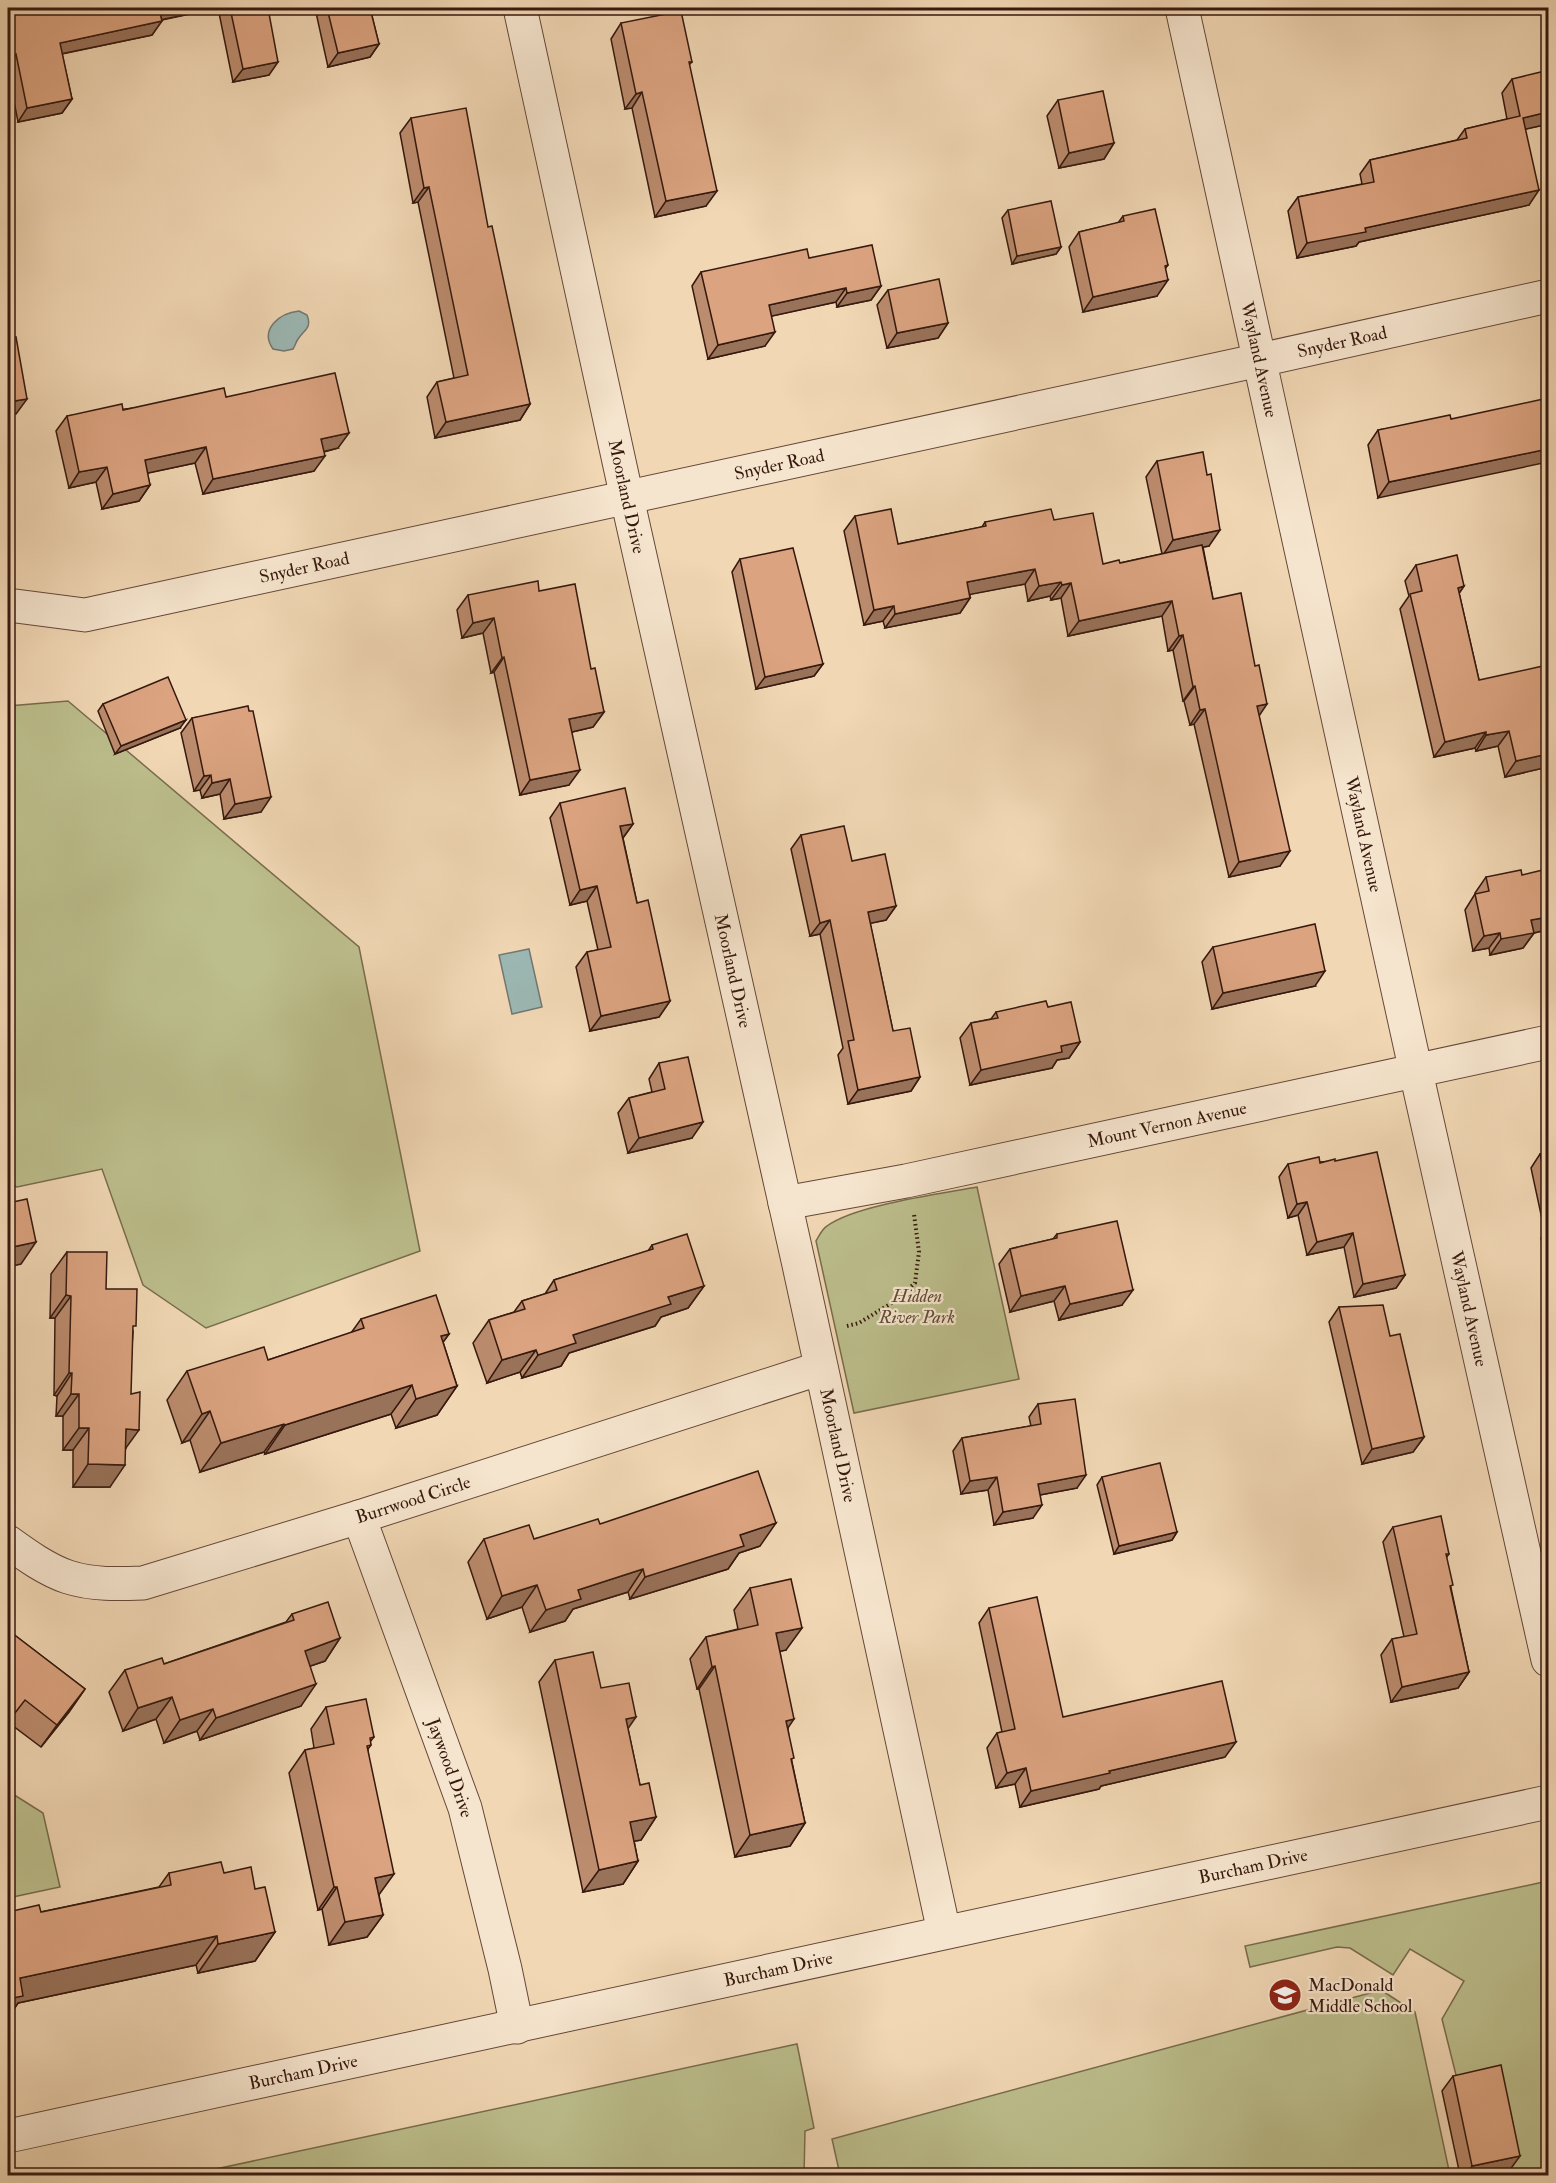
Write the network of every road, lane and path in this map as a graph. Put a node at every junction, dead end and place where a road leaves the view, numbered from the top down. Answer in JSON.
{"nodes":[{"id":1,"x":520,"y":8,"type":"edge"},
{"id":2,"x":1182,"y":8,"type":"edge"},
{"id":3,"x":1548,"y":296,"type":"edge"},
{"id":4,"x":1260,"y":360,"type":"junction"},
{"id":5,"x":627,"y":498,"type":"junction"},
{"id":6,"x":8,"y":605,"type":"edge"},
{"id":7,"x":1548,"y":1042,"type":"edge"},
{"id":8,"x":1416,"y":1072,"type":"junction"},
{"id":9,"x":906,"y":1181,"type":"junction"},
{"id":10,"x":785,"y":1203,"type":"junction"},
{"id":11,"x":814,"y":1332,"type":"junction"},
{"id":12,"x":821,"y":1368,"type":"junction"},
{"id":13,"x":359,"y":1516,"type":"junction"},
{"id":14,"x":8,"y":1542,"type":"edge"},
{"id":15,"x":1548,"y":1660,"type":"edge"},
{"id":16,"x":1548,"y":1802,"type":"edge"},
{"id":17,"x":944,"y":1932,"type":"junction"},
{"id":18,"x":517,"y":2027,"type":"junction"},
{"id":19,"x":8,"y":2136,"type":"edge"}],
"edges":[{"from":1,"to":5,"type":"street","name":"Moorland Drive"},
{"from":2,"to":4,"type":"street","name":"Wayland Avenue"},
{"from":3,"to":4,"type":"street","name":"Snyder Road"},
{"from":4,"to":5,"type":"street","name":"Snyder Road"},
{"from":4,"to":8,"type":"street","name":"Wayland Avenue"},
{"from":5,"to":6,"type":"street","name":"Snyder Road"},
{"from":5,"to":10,"type":"street","name":"Moorland Drive"},
{"from":7,"to":8,"type":"street","name":"Mount Vernon Avenue"},
{"from":8,"to":9,"type":"street","name":"Mount Vernon Avenue"},
{"from":8,"to":15,"type":"street","name":"Wayland Avenue"},
{"from":9,"to":10,"type":"street","name":"Mount Vernon Avenue"},
{"from":9,"to":11,"type":"path"},
{"from":10,"to":11,"type":"street","name":"Moorland Drive"},
{"from":11,"to":12,"type":"street","name":"Moorland Drive"},
{"from":12,"to":13,"type":"street","name":"Burrwood Circle"},
{"from":12,"to":17,"type":"street","name":"Moorland Drive"},
{"from":13,"to":14,"type":"street","name":"Burrwood Circle"},
{"from":13,"to":18,"type":"street","name":"Jaywood Drive"},
{"from":16,"to":17,"type":"street","name":"Burcham Drive"},
{"from":17,"to":18,"type":"street","name":"Burcham Drive"},
{"from":18,"to":19,"type":"street","name":"Burcham Drive"}]}
